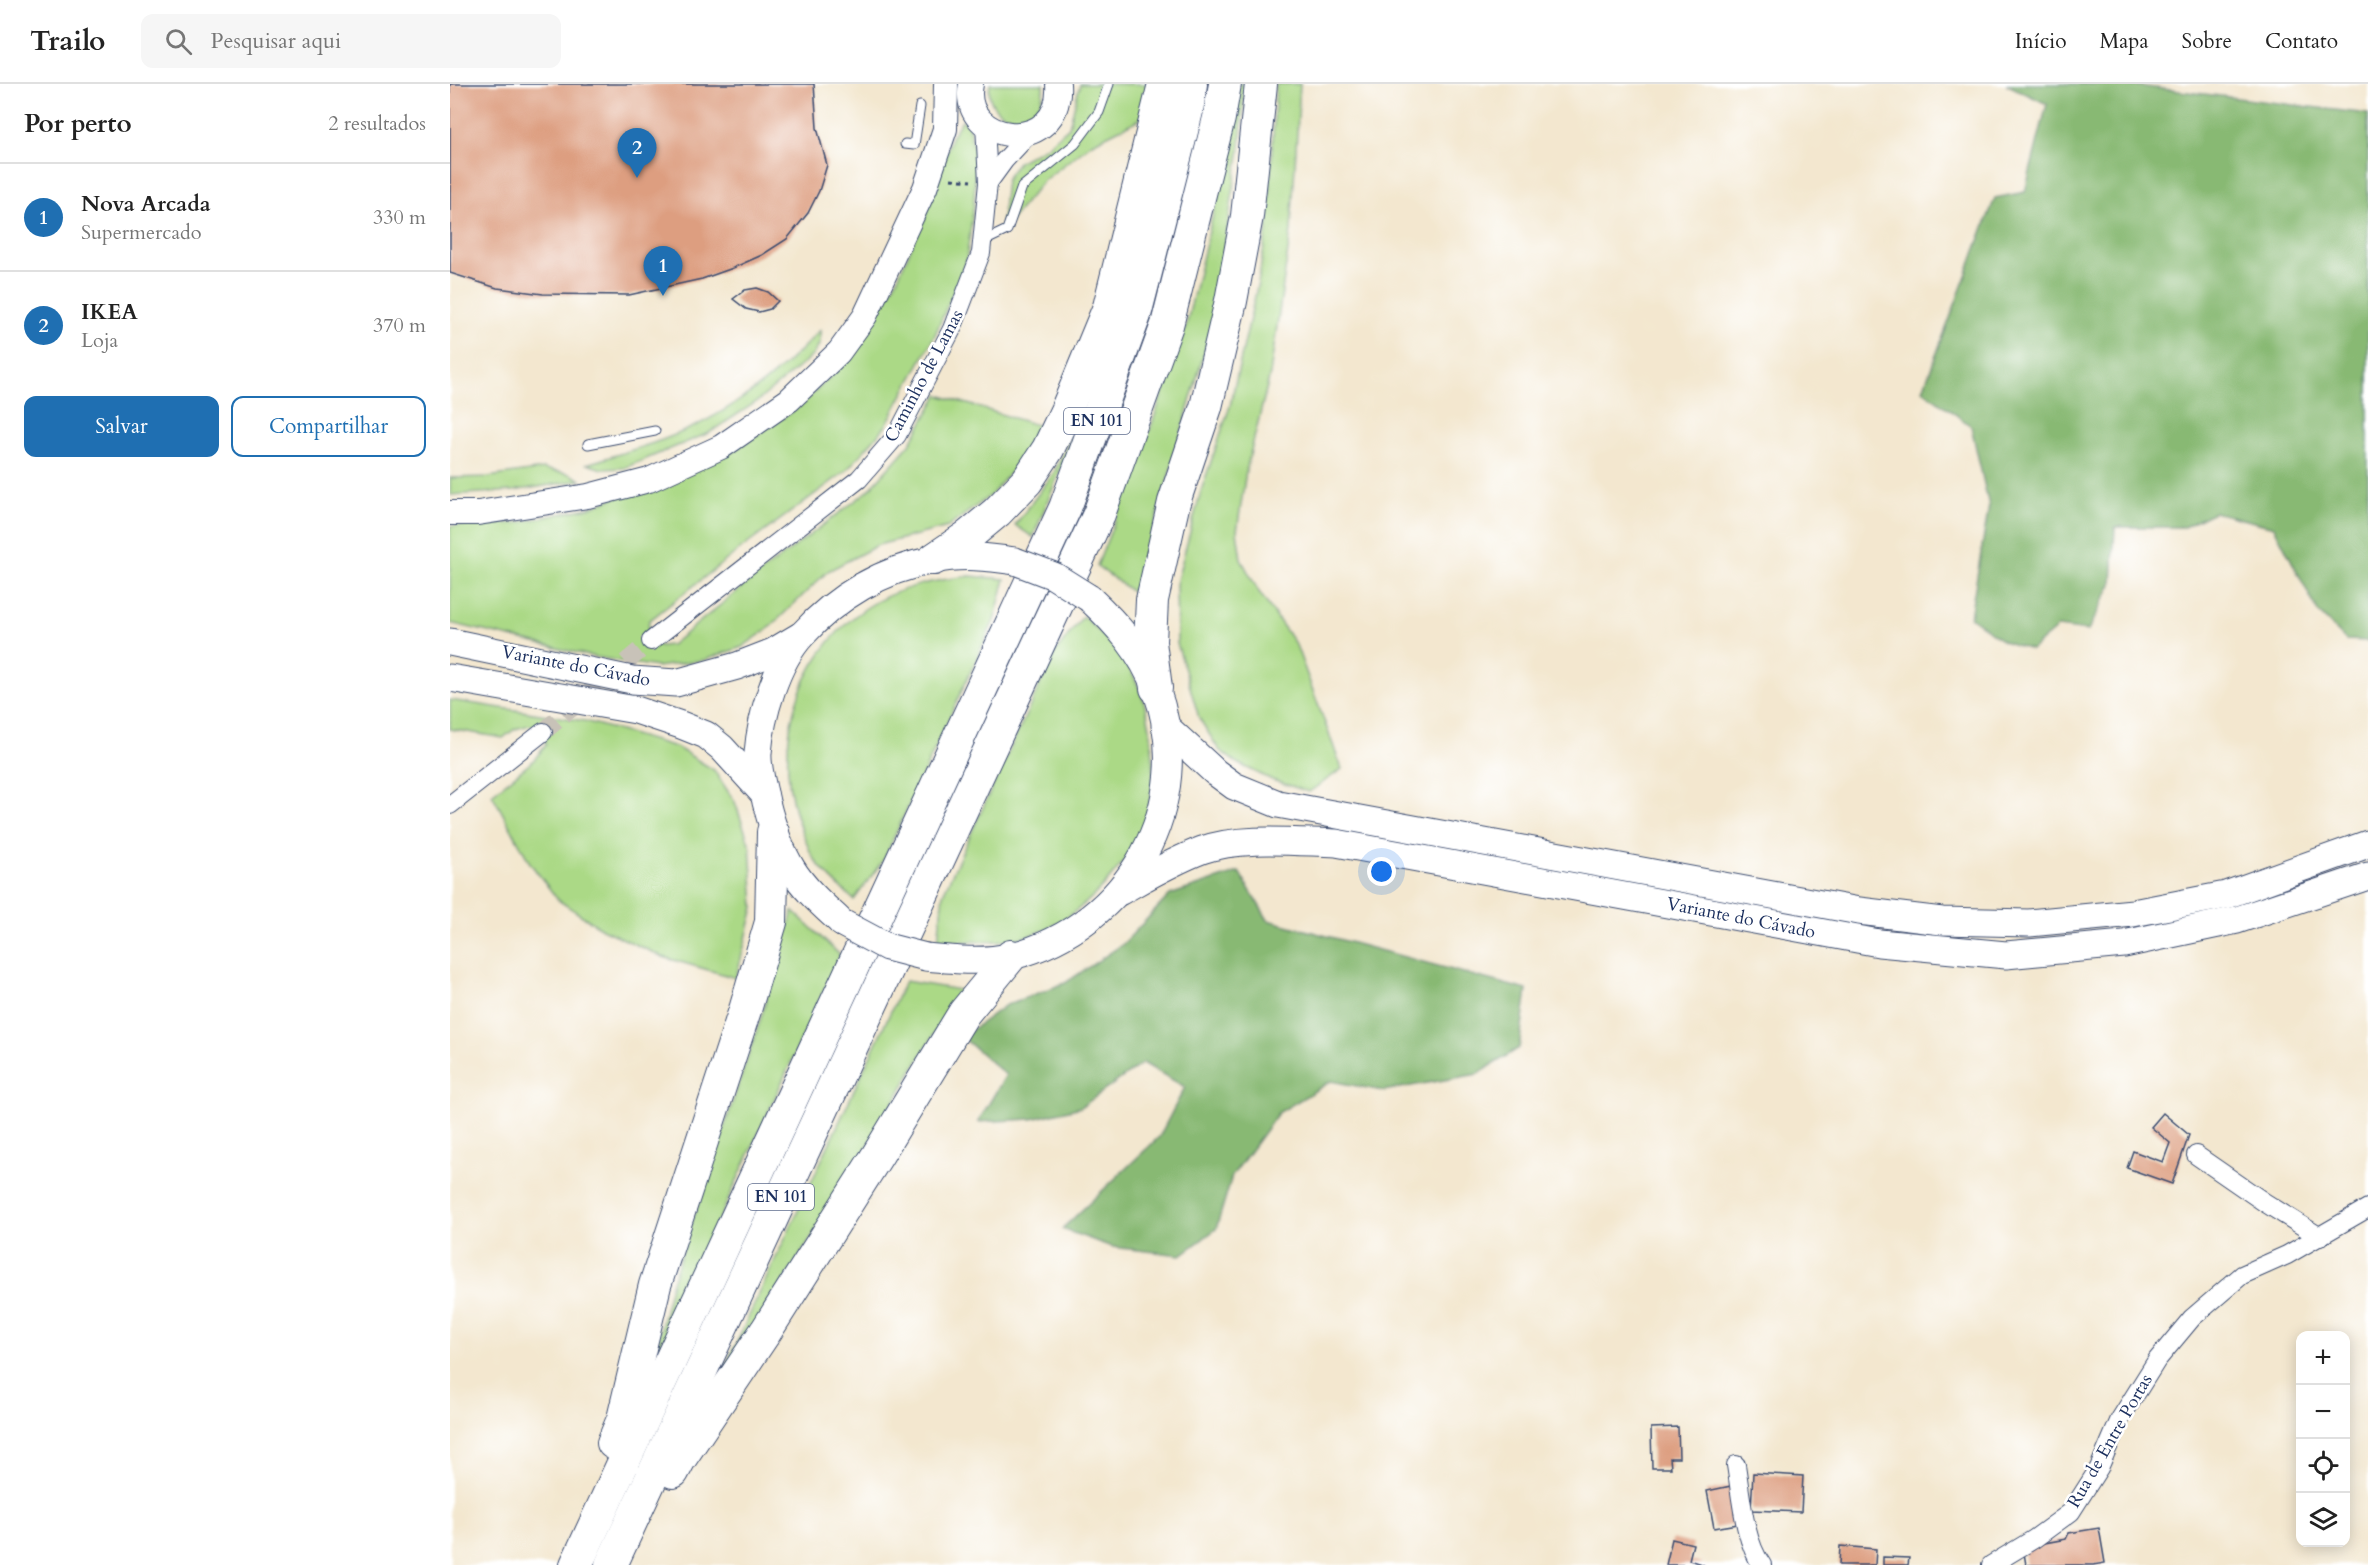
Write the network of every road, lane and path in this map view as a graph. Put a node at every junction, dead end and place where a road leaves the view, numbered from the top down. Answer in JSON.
{"nodes":[{"id":1,"x":946,"y":84,"type":"edge"},
{"id":2,"x":1059,"y":84,"type":"edge"},
{"id":3,"x":1109,"y":84,"type":"edge"},
{"id":4,"x":1164,"y":84,"type":"edge"},
{"id":5,"x":1191,"y":84,"type":"edge"},
{"id":6,"x":1225,"y":84,"type":"edge"},
{"id":7,"x":1261,"y":84,"type":"edge"},
{"id":8,"x":971,"y":92,"type":"edge"},
{"id":9,"x":920,"y":106,"type":"dead end"},
{"id":10,"x":985,"y":124,"type":"junction"},
{"id":11,"x":945,"y":129,"type":"junction"},
{"id":12,"x":1030,"y":133,"type":"junction"},
{"id":13,"x":905,"y":144,"type":"dead end"},
{"id":14,"x":988,"y":183,"type":"junction"},
{"id":15,"x":982,"y":242,"type":"junction"},
{"id":16,"x":655,"y":431,"type":"dead end"},
{"id":17,"x":588,"y":444,"type":"dead end"},
{"id":18,"x":450,"y":513,"type":"edge"},
{"id":19,"x":934,"y":559,"type":"junction"},
{"id":20,"x":801,"y":636,"type":"junction"},
{"id":21,"x":651,"y":641,"type":"tunnel mouth"},
{"id":22,"x":450,"y":642,"type":"edge"},
{"id":23,"x":450,"y":678,"type":"edge"},
{"id":24,"x":1156,"y":688,"type":"junction"},
{"id":25,"x":1166,"y":726,"type":"junction"},
{"id":26,"x":543,"y":732,"type":"tunnel mouth"},
{"id":27,"x":764,"y":794,"type":"junction"},
{"id":28,"x":450,"y":805,"type":"edge"},
{"id":29,"x":773,"y":832,"type":"junction"},
{"id":30,"x":2368,"y":844,"type":"edge"},
{"id":31,"x":2368,"y":876,"type":"edge"},
{"id":32,"x":1119,"y":892,"type":"junction"},
{"id":33,"x":1011,"y":956,"type":"junction"},
{"id":34,"x":2196,"y":1155,"type":"dead end"},
{"id":35,"x":2368,"y":1208,"type":"edge"},
{"id":36,"x":2320,"y":1237,"type":"junction"},
{"id":37,"x":1736,"y":1465,"type":"dead end"},
{"id":38,"x":561,"y":1565,"type":"edge"},
{"id":39,"x":576,"y":1565,"type":"edge"},
{"id":40,"x":610,"y":1565,"type":"edge"},
{"id":41,"x":628,"y":1565,"type":"edge"},
{"id":42,"x":1762,"y":1565,"type":"edge"},
{"id":43,"x":1991,"y":1565,"type":"edge"}],
"edges":[{"from":1,"to":11,"type":"street"},
{"from":2,"to":12,"type":"street"},
{"from":3,"to":15,"type":"lane"},
{"from":4,"to":19,"type":"highway"},
{"from":5,"to":39,"type":"highway","number":"EN 101"},
{"from":6,"to":40,"type":"highway","number":"EN 101"},
{"from":7,"to":24,"type":"highway"},
{"from":8,"to":10,"type":"street"},
{"from":8,"to":11,"type":"street"},
{"from":9,"to":13,"type":"lane"},
{"from":10,"to":12,"type":"street"},
{"from":10,"to":14,"type":"street","name":"Caminho de Lamas"},
{"from":11,"to":18,"type":"street"},
{"from":12,"to":14,"type":"street"},
{"from":14,"to":15,"type":"street","name":"Caminho de Lamas"},
{"from":15,"to":21,"type":"street","name":"Caminho de Lamas"},
{"from":16,"to":17,"type":"lane"},
{"from":19,"to":20,"type":"main road"},
{"from":19,"to":24,"type":"main road","bridge":true},
{"from":20,"to":22,"type":"main road","name":"Variante do Cávado"},
{"from":20,"to":27,"type":"main road"},
{"from":23,"to":27,"type":"main road","name":"Variante do Cávado"},
{"from":24,"to":25,"type":"main road"},
{"from":25,"to":30,"type":"main road","name":"Variante do Cávado"},
{"from":25,"to":32,"type":"main road"},
{"from":26,"to":28,"type":"street"},
{"from":27,"to":29,"type":"main road"},
{"from":29,"to":33,"type":"main road","bridge":true},
{"from":29,"to":38,"type":"highway"},
{"from":31,"to":32,"type":"main road","name":"Variante do Cávado"},
{"from":32,"to":33,"type":"main road"},
{"from":33,"to":41,"type":"highway"},
{"from":34,"to":36,"type":"street"},
{"from":35,"to":36,"type":"street","name":"Rua de Entre Portas"},
{"from":36,"to":43,"type":"street","name":"Rua de Entre Portas"},
{"from":37,"to":42,"type":"street"}]}
